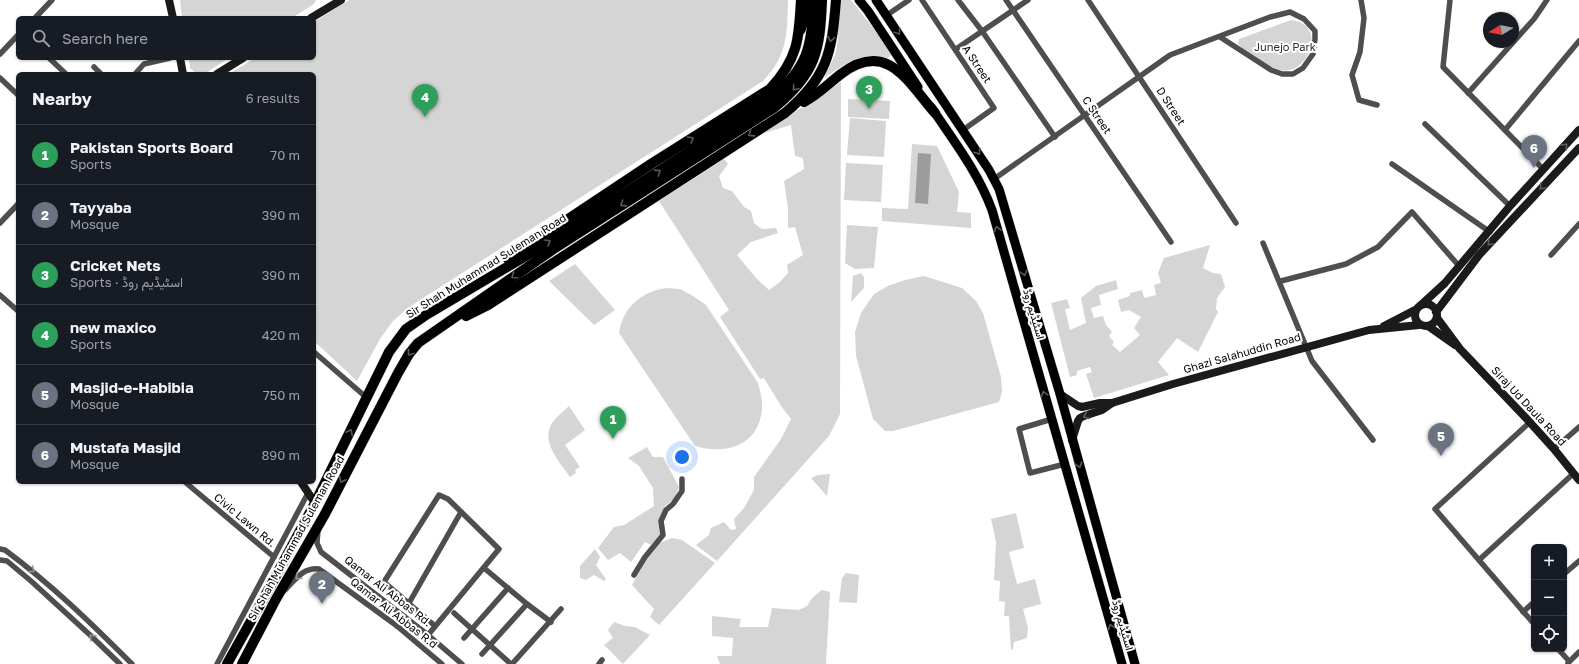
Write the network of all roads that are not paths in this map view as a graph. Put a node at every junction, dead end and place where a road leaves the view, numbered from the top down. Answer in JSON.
{"nodes":[{"id":1,"x":52,"y":0,"type":"edge"},
{"id":2,"x":170,"y":0,"type":"edge"},
{"id":3,"x":341,"y":0,"type":"edge"},
{"id":4,"x":801,"y":0,"type":"edge"},
{"id":5,"x":806,"y":0,"type":"edge"},
{"id":6,"x":814,"y":0,"type":"edge"},
{"id":7,"x":822,"y":0,"type":"edge"},
{"id":8,"x":836,"y":0,"type":"edge"},
{"id":9,"x":859,"y":0,"type":"edge"},
{"id":10,"x":876,"y":0,"type":"edge"},
{"id":11,"x":909,"y":0,"type":"edge"},
{"id":12,"x":922,"y":0,"type":"edge"},
{"id":13,"x":958,"y":0,"type":"edge"},
{"id":14,"x":1006,"y":0,"type":"edge"},
{"id":15,"x":1028,"y":0,"type":"edge"},
{"id":16,"x":1088,"y":0,"type":"edge"},
{"id":17,"x":1361,"y":0,"type":"edge"},
{"id":18,"x":1450,"y":0,"type":"edge"},
{"id":19,"x":1548,"y":0,"type":"edge"},
{"id":20,"x":328,"y":3,"type":"edge"},
{"id":21,"x":1013,"y":10,"type":"junction"},
{"id":22,"x":887,"y":15,"type":"junction"},
{"id":23,"x":37,"y":16,"type":"edge"},
{"id":24,"x":173,"y":16,"type":"edge"},
{"id":25,"x":312,"y":16,"type":"edge"},
{"id":26,"x":982,"y":31,"type":"junction"},
{"id":27,"x":16,"y":37,"type":"edge"},
{"id":28,"x":798,"y":37,"type":"junction"},
{"id":29,"x":1220,"y":37,"type":"junction"},
{"id":30,"x":1579,"y":41,"type":"edge"},
{"id":31,"x":956,"y":49,"type":"junction"},
{"id":32,"x":0,"y":54,"type":"edge"},
{"id":33,"x":51,"y":60,"type":"edge"},
{"id":34,"x":161,"y":60,"type":"edge"},
{"id":35,"x":180,"y":60,"type":"edge"},
{"id":36,"x":241,"y":60,"type":"edge"},
{"id":37,"x":94,"y":67,"type":"dead end"},
{"id":38,"x":64,"y":72,"type":"edge"},
{"id":39,"x":99,"y":72,"type":"edge"},
{"id":40,"x":137,"y":72,"type":"edge"},
{"id":41,"x":183,"y":72,"type":"edge"},
{"id":42,"x":220,"y":72,"type":"edge"},
{"id":43,"x":0,"y":78,"type":"edge"},
{"id":44,"x":1140,"y":78,"type":"junction"},
{"id":45,"x":16,"y":93,"type":"edge"},
{"id":46,"x":1468,"y":93,"type":"junction"},
{"id":47,"x":1377,"y":105,"type":"dead end"},
{"id":48,"x":788,"y":110,"type":"junction"},
{"id":49,"x":935,"y":113,"type":"junction"},
{"id":50,"x":1086,"y":116,"type":"junction"},
{"id":51,"x":1424,"y":124,"type":"dead end"},
{"id":52,"x":963,"y":130,"type":"junction"},
{"id":53,"x":1505,"y":130,"type":"junction"},
{"id":54,"x":1579,"y":130,"type":"edge"},
{"id":55,"x":1055,"y":137,"type":"junction"},
{"id":56,"x":1579,"y":148,"type":"edge"},
{"id":57,"x":677,"y":164,"type":"junction"},
{"id":58,"x":1392,"y":164,"type":"dead end"},
{"id":59,"x":1543,"y":169,"type":"junction"},
{"id":60,"x":994,"y":179,"type":"junction"},
{"id":61,"x":16,"y":206,"type":"edge"},
{"id":62,"x":1510,"y":206,"type":"junction"},
{"id":63,"x":0,"y":223,"type":"edge"},
{"id":64,"x":1236,"y":223,"type":"dead end"},
{"id":65,"x":1579,"y":224,"type":"edge"},
{"id":66,"x":1490,"y":232,"type":"junction"},
{"id":67,"x":1171,"y":242,"type":"dead end"},
{"id":68,"x":1263,"y":242,"type":"dead end"},
{"id":69,"x":1551,"y":255,"type":"dead end"},
{"id":70,"x":1459,"y":266,"type":"junction"},
{"id":71,"x":1280,"y":281,"type":"junction"},
{"id":72,"x":0,"y":295,"type":"edge"},
{"id":73,"x":16,"y":303,"type":"edge"},
{"id":74,"x":13,"y":306,"type":"junction"},
{"id":75,"x":1418,"y":308,"type":"junction"},
{"id":76,"x":16,"y":309,"type":"edge"},
{"id":77,"x":426,"y":315,"type":"junction"},
{"id":78,"x":1437,"y":315,"type":"junction"},
{"id":79,"x":1424,"y":325,"type":"junction"},
{"id":80,"x":1380,"y":328,"type":"junction"},
{"id":81,"x":436,"y":331,"type":"junction"},
{"id":82,"x":1307,"y":346,"type":"junction"},
{"id":83,"x":1460,"y":349,"type":"junction"},
{"id":84,"x":316,"y":354,"type":"edge"},
{"id":85,"x":1060,"y":394,"type":"junction"},
{"id":86,"x":367,"y":398,"type":"junction"},
{"id":87,"x":1112,"y":403,"type":"junction"},
{"id":88,"x":1052,"y":420,"type":"junction"},
{"id":89,"x":1530,"y":422,"type":"junction"},
{"id":90,"x":1579,"y":428,"type":"edge"},
{"id":91,"x":1072,"y":440,"type":"junction"},
{"id":92,"x":1373,"y":440,"type":"dead end"},
{"id":93,"x":1554,"y":449,"type":"junction"},
{"id":94,"x":1065,"y":464,"type":"junction"},
{"id":95,"x":1576,"y":476,"type":"edge"},
{"id":96,"x":682,"y":479,"type":"dead end"},
{"id":97,"x":187,"y":484,"type":"edge"},
{"id":98,"x":302,"y":484,"type":"edge"},
{"id":99,"x":308,"y":493,"type":"junction"},
{"id":100,"x":315,"y":503,"type":"junction"},
{"id":101,"x":461,"y":512,"type":"junction"},
{"id":102,"x":319,"y":526,"type":"junction"},
{"id":103,"x":0,"y":549,"type":"edge"},
{"id":104,"x":274,"y":557,"type":"junction"},
{"id":105,"x":0,"y":560,"type":"edge"},
{"id":106,"x":1479,"y":560,"type":"junction"},
{"id":107,"x":1579,"y":560,"type":"edge"},
{"id":108,"x":484,"y":568,"type":"junction"},
{"id":109,"x":1567,"y":571,"type":"edge"},
{"id":110,"x":634,"y":575,"type":"dead end"},
{"id":111,"x":508,"y":588,"type":"junction"},
{"id":112,"x":276,"y":599,"type":"junction"},
{"id":113,"x":408,"y":603,"type":"junction"},
{"id":114,"x":527,"y":604,"type":"junction"},
{"id":115,"x":1531,"y":605,"type":"edge"},
{"id":116,"x":561,"y":609,"type":"dead end"},
{"id":117,"x":454,"y":612,"type":"dead end"},
{"id":118,"x":1523,"y":612,"type":"junction"},
{"id":119,"x":404,"y":616,"type":"junction"},
{"id":120,"x":1531,"y":621,"type":"edge"},
{"id":121,"x":550,"y":622,"type":"junction"},
{"id":122,"x":397,"y":626,"type":"junction"},
{"id":123,"x":435,"y":626,"type":"junction"},
{"id":124,"x":473,"y":629,"type":"junction"},
{"id":125,"x":428,"y":635,"type":"junction"},
{"id":126,"x":464,"y":638,"type":"dead end"},
{"id":127,"x":490,"y":645,"type":"junction"},
{"id":128,"x":1560,"y":652,"type":"edge"},
{"id":129,"x":1579,"y":652,"type":"edge"},
{"id":130,"x":482,"y":654,"type":"dead end"},
{"id":131,"x":1568,"y":663,"type":"edge"},
{"id":132,"x":120,"y":664,"type":"edge"},
{"id":133,"x":132,"y":664,"type":"edge"},
{"id":134,"x":218,"y":664,"type":"edge"},
{"id":135,"x":227,"y":664,"type":"edge"},
{"id":136,"x":242,"y":664,"type":"edge"},
{"id":137,"x":442,"y":664,"type":"edge"},
{"id":138,"x":462,"y":664,"type":"edge"},
{"id":139,"x":512,"y":664,"type":"edge"},
{"id":140,"x":1122,"y":664,"type":"edge"},
{"id":141,"x":1135,"y":664,"type":"edge"}],
"edges":[{"from":1,"to":23,"type":"street"},
{"from":2,"to":24,"type":"main road"},
{"from":3,"to":20,"type":"main road"},
{"from":4,"to":28,"type":"highway"},
{"from":5,"to":28,"type":"main road"},
{"from":6,"to":57,"type":"highway"},
{"from":7,"to":57,"type":"highway","one_way":true},
{"from":8,"to":48,"type":"highway","one_way":true},
{"from":9,"to":49,"type":"main road","name":"اسٹیڈیم روڈ"},
{"from":10,"to":22,"type":"main road","name":"اسٹیڈیم روڈ"},
{"from":11,"to":22,"type":"street"},
{"from":12,"to":31,"type":"street","name":"A Street"},
{"from":13,"to":26,"type":"street"},
{"from":14,"to":21,"type":"street","name":"C Street"},
{"from":15,"to":21,"type":"street"},
{"from":16,"to":44,"type":"street","name":"D Street"},
{"from":17,"to":47,"type":"street"},
{"from":18,"to":46,"type":"street"},
{"from":19,"to":46,"type":"street"},
{"from":20,"to":25,"type":"main road"},
{"from":21,"to":26,"type":"street"},
{"from":21,"to":50,"type":"street","name":"C Street"},
{"from":22,"to":52,"type":"main road","name":"اسٹیڈیم روڈ","one_way":true},
{"from":26,"to":31,"type":"street"},
{"from":26,"to":55,"type":"street"},
{"from":27,"to":32,"type":"street"},
{"from":77,"to":28,"type":"highway","one_way":true},
{"from":29,"to":29,"type":"street"},
{"from":29,"to":44,"type":"street"},
{"from":30,"to":53,"type":"street"},
{"from":31,"to":52,"type":"street","name":"A Street"},
{"from":33,"to":38,"type":"street"},
{"from":34,"to":40,"type":"street"},
{"from":35,"to":41,"type":"main road"},
{"from":36,"to":42,"type":"main road"},
{"from":37,"to":39,"type":"street"},
{"from":43,"to":45,"type":"street"},
{"from":44,"to":50,"type":"street"},
{"from":44,"to":64,"type":"street","name":"D Street"},
{"from":46,"to":53,"type":"street"},
{"from":48,"to":49,"type":"highway"},
{"from":48,"to":81,"type":"highway","one_way":true},
{"from":88,"to":49,"type":"main road","name":"اسٹیڈیم روڈ","one_way":true},
{"from":50,"to":55,"type":"street"},
{"from":50,"to":67,"type":"street","name":"C Street"},
{"from":51,"to":62,"type":"street"},
{"from":52,"to":60,"type":"main road","name":"اسٹیڈیم روڈ","one_way":true},
{"from":53,"to":59,"type":"street"},
{"from":59,"to":54,"type":"main road","name":"Ghazi Salahuddin Road","one_way":true},
{"from":55,"to":60,"type":"street"},
{"from":56,"to":78,"type":"main road","one_way":true},
{"from":77,"to":57,"type":"highway","name":"Sir Shah Muhammad Suleman Road","one_way":true},
{"from":57,"to":81,"type":"highway","name":"Sir Shah Muhammad Suleman Road","one_way":true},
{"from":58,"to":66,"type":"street"},
{"from":59,"to":62,"type":"main road","name":"Ghazi Salahuddin Road"},
{"from":60,"to":85,"type":"main road","name":"اسٹیڈیم روڈ","one_way":true},
{"from":61,"to":63,"type":"street"},
{"from":62,"to":66,"type":"main road","name":"Ghazi Salahuddin Road"},
{"from":65,"to":69,"type":"street"},
{"from":66,"to":70,"type":"main road","name":"Ghazi Salahuddin Road"},
{"from":68,"to":71,"type":"street"},
{"from":70,"to":71,"type":"street"},
{"from":70,"to":75,"type":"main road","name":"Ghazi Salahuddin Road"},
{"from":71,"to":82,"type":"street"},
{"from":72,"to":74,"type":"street"},
{"from":73,"to":74,"type":"street"},
{"from":74,"to":76,"type":"street"},
{"from":75,"to":78,"type":"main road"},
{"from":75,"to":79,"type":"main road"},
{"from":75,"to":80,"type":"main road","name":"Ghazi Salahuddin Road"},
{"from":77,"to":86,"type":"highway","name":"Sir Shah Muhammad Suleman Road"},
{"from":78,"to":79,"type":"main road"},
{"from":78,"to":83,"type":"main road","name":"Siraj Ud Daula Road"},
{"from":79,"to":80,"type":"main road","name":"Ghazi Salahuddin Road"},
{"from":79,"to":83,"type":"main road","name":"Siraj Ud Daula Road"},
{"from":80,"to":82,"type":"main road","name":"Ghazi Salahuddin Road"},
{"from":81,"to":102,"type":"highway","name":"Sir Shah Muhammad Suleman Road","one_way":true},
{"from":82,"to":87,"type":"main road","name":"Ghazi Salahuddin Road"},
{"from":82,"to":92,"type":"street"},
{"from":83,"to":89,"type":"main road","name":"Siraj Ud Daula Road"},
{"from":84,"to":86,"type":"street"},
{"from":85,"to":87,"type":"main road","name":"Ghazi Salahuddin Road"},
{"from":85,"to":91,"type":"main road","name":"اسٹیڈیم روڈ"},
{"from":100,"to":86,"type":"highway","name":"Sir Shah Muhammad Suleman Road","one_way":true},
{"from":87,"to":91,"type":"main road","name":"Ghazi Salahuddin Road","one_way":true},
{"from":88,"to":94,"type":"main road","name":"اسٹیڈیم روڈ"},
{"from":88,"to":94,"type":"street"},
{"from":89,"to":93,"type":"main road","name":"Siraj Ud Daula Road"},
{"from":89,"to":106,"type":"street"},
{"from":90,"to":93,"type":"street"},
{"from":91,"to":141,"type":"main road","name":"اسٹیڈیم روڈ","one_way":true},
{"from":93,"to":95,"type":"main road","name":"Siraj Ud Daula Road"},
{"from":140,"to":94,"type":"main road","name":"اسٹیڈیم روڈ","one_way":true},
{"from":95,"to":106,"type":"street"},
{"from":96,"to":110,"type":"street"},
{"from":97,"to":104,"type":"street","name":"Civic Lawn Rd."},
{"from":98,"to":99,"type":"main road"},
{"from":99,"to":100,"type":"main road"},
{"from":99,"to":104,"type":"street"},
{"from":100,"to":135,"type":"highway","name":"Sir Shah Muhammad Suleman Road"},
{"from":101,"to":108,"type":"street"},
{"from":101,"to":113,"type":"street"},
{"from":101,"to":113,"type":"street"},
{"from":102,"to":112,"type":"highway","name":"Sir Shah Muhammad Suleman Road"},
{"from":102,"to":119,"type":"street","name":"Qamar Ali Abbas Rd."},
{"from":103,"to":133,"type":"street","one_way":true},
{"from":104,"to":134,"type":"street"},
{"from":132,"to":105,"type":"street","one_way":true},
{"from":106,"to":118,"type":"street"},
{"from":107,"to":109,"type":"street"},
{"from":108,"to":111,"type":"street"},
{"from":108,"to":123,"type":"street"},
{"from":111,"to":114,"type":"street"},
{"from":111,"to":124,"type":"street"},
{"from":122,"to":112,"type":"street","name":"Qamar Ali Abbas R.d","one_way":true},
{"from":112,"to":136,"type":"highway","name":"Sir Shah Muhammad Suleman Road"},
{"from":113,"to":123,"type":"street"},
{"from":114,"to":121,"type":"street"},
{"from":114,"to":127,"type":"street"},
{"from":115,"to":118,"type":"street"},
{"from":116,"to":121,"type":"street"},
{"from":117,"to":124,"type":"street"},
{"from":118,"to":120,"type":"street"},
{"from":119,"to":122,"type":"street"},
{"from":119,"to":125,"type":"street","name":"Qamar Ali Abbas Rd."},
{"from":121,"to":139,"type":"street"},
{"from":122,"to":137,"type":"street","name":"Qamar Ali Abbas R.d"},
{"from":123,"to":125,"type":"street"},
{"from":124,"to":126,"type":"street"},
{"from":124,"to":127,"type":"street"},
{"from":125,"to":138,"type":"street","name":"Qamar Ali Abbas Rd."},
{"from":127,"to":130,"type":"street"},
{"from":127,"to":139,"type":"street"},
{"from":128,"to":131,"type":"street"},
{"from":129,"to":131,"type":"street"}]}
